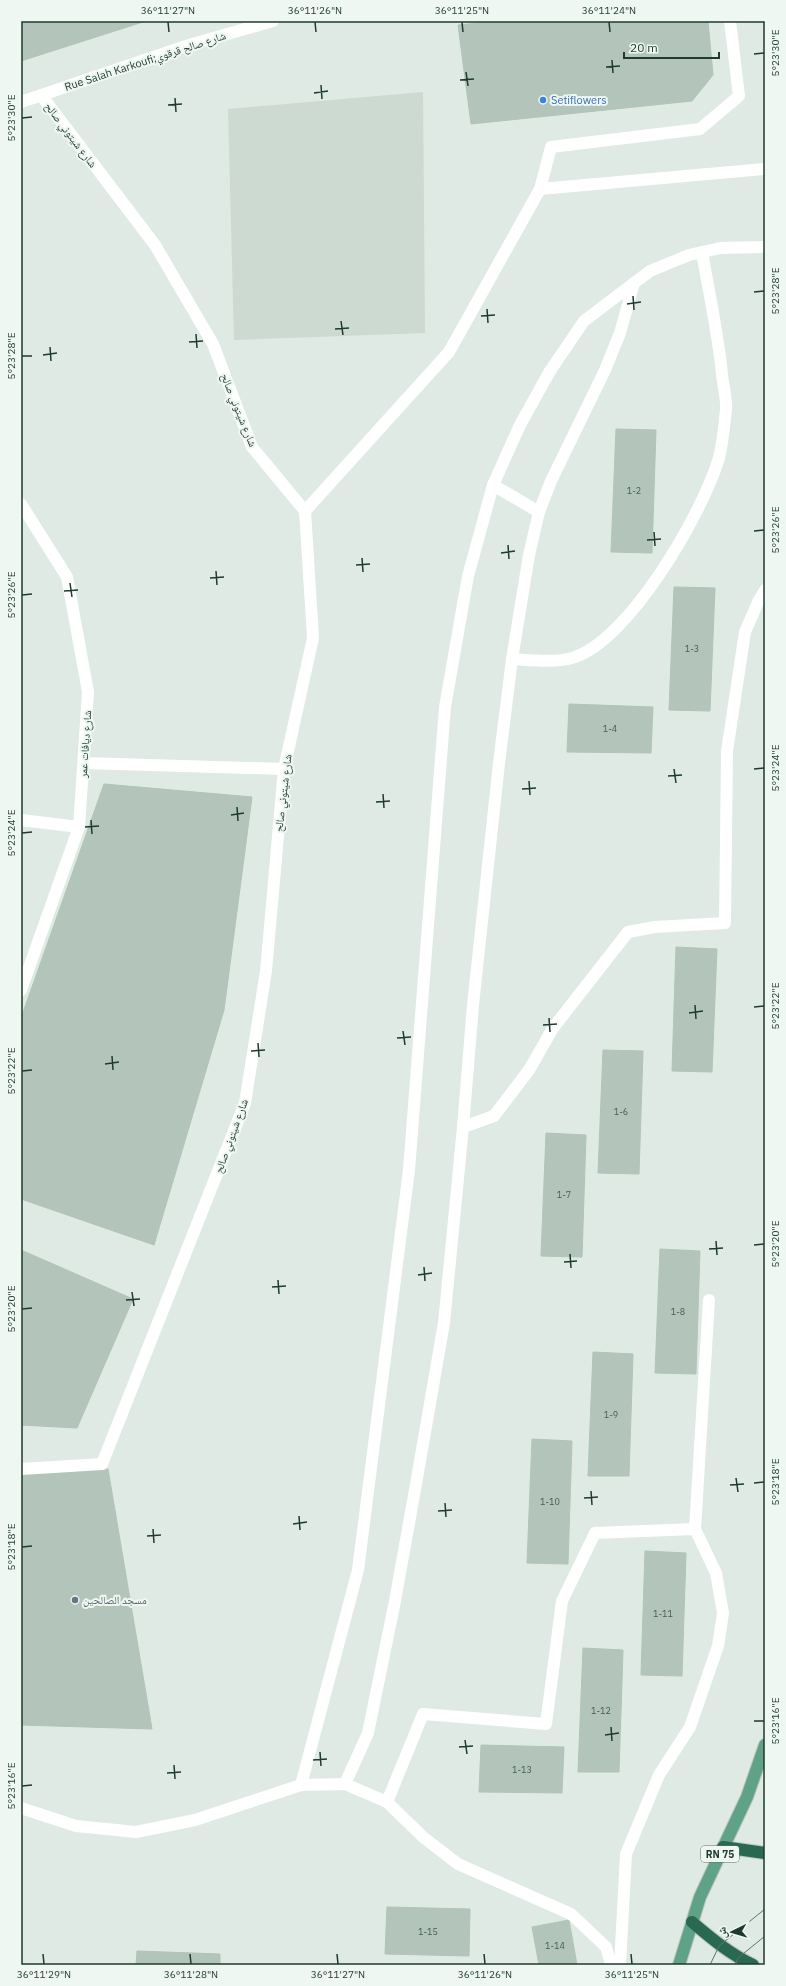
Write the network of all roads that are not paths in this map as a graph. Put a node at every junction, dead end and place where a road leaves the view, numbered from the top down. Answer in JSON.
{"nodes":[{"id":1,"x":273,"y":21,"type":"edge"},
{"id":2,"x":730,"y":21,"type":"edge"},
{"id":3,"x":41,"y":95,"type":"junction"},
{"id":4,"x":21,"y":102,"type":"edge"},
{"id":5,"x":765,"y":169,"type":"edge"},
{"id":6,"x":540,"y":189,"type":"junction"},
{"id":7,"x":765,"y":247,"type":"edge"},
{"id":8,"x":702,"y":252,"type":"junction"},
{"id":9,"x":634,"y":283,"type":"junction"},
{"id":10,"x":494,"y":485,"type":"junction"},
{"id":11,"x":21,"y":504,"type":"edge"},
{"id":12,"x":305,"y":511,"type":"junction"},
{"id":13,"x":539,"y":512,"type":"junction"},
{"id":14,"x":765,"y":590,"type":"edge"},
{"id":15,"x":512,"y":659,"type":"junction"},
{"id":16,"x":84,"y":764,"type":"junction"},
{"id":17,"x":284,"y":769,"type":"junction"},
{"id":18,"x":21,"y":820,"type":"edge"},
{"id":19,"x":79,"y":826,"type":"junction"},
{"id":20,"x":21,"y":990,"type":"edge"},
{"id":21,"x":463,"y":1127,"type":"junction"},
{"id":22,"x":709,"y":1300,"type":"dead end"},
{"id":23,"x":21,"y":1469,"type":"edge"},
{"id":24,"x":695,"y":1529,"type":"junction"},
{"id":25,"x":765,"y":1745,"type":"edge"},
{"id":26,"x":345,"y":1784,"type":"junction"},
{"id":27,"x":301,"y":1785,"type":"junction"},
{"id":28,"x":387,"y":1802,"type":"junction"},
{"id":29,"x":21,"y":1808,"type":"edge"},
{"id":30,"x":723,"y":1847,"type":"junction"},
{"id":31,"x":765,"y":1852,"type":"edge"},
{"id":32,"x":692,"y":1922,"type":"junction"},
{"id":33,"x":611,"y":1965,"type":"edge"},
{"id":34,"x":620,"y":1965,"type":"edge"},
{"id":35,"x":679,"y":1965,"type":"edge"},
{"id":36,"x":753,"y":1965,"type":"edge"}],
"edges":[{"from":1,"to":3,"type":"street","name":"Rue Salah Karkoufi;شارع صالح قرقوي"},
{"from":2,"to":6,"type":"street"},
{"from":3,"to":4,"type":"street","name":"Rue Salah Karkoufi;شارع صالح قرقوي"},
{"from":3,"to":12,"type":"street","name":"شارع شيتوني صالح"},
{"from":5,"to":6,"type":"street"},
{"from":6,"to":12,"type":"street"},
{"from":7,"to":8,"type":"street"},
{"from":8,"to":9,"type":"street"},
{"from":8,"to":15,"type":"street"},
{"from":9,"to":10,"type":"street"},
{"from":9,"to":13,"type":"street"},
{"from":10,"to":13,"type":"street"},
{"from":10,"to":27,"type":"street"},
{"from":11,"to":16,"type":"street","name":"شارع ديافات عمر"},
{"from":12,"to":17,"type":"street","name":"شارع شيتوني صالح"},
{"from":13,"to":15,"type":"street"},
{"from":14,"to":21,"type":"street"},
{"from":15,"to":21,"type":"street"},
{"from":16,"to":17,"type":"street"},
{"from":16,"to":19,"type":"street","name":"شارع ديافات عمر"},
{"from":17,"to":23,"type":"street","name":"شارع شيتوني صالح"},
{"from":18,"to":19,"type":"street"},
{"from":19,"to":20,"type":"street","name":"شارع ديافات عمر"},
{"from":21,"to":26,"type":"street"},
{"from":22,"to":24,"type":"street"},
{"from":24,"to":28,"type":"street"},
{"from":24,"to":34,"type":"street"},
{"from":25,"to":30,"type":"main road","number":"RN 75"},
{"from":26,"to":27,"type":"street"},
{"from":26,"to":28,"type":"street"},
{"from":27,"to":29,"type":"street"},
{"from":28,"to":33,"type":"street"},
{"from":30,"to":31,"type":"highway"},
{"from":30,"to":32,"type":"main road","number":"RN 75"},
{"from":32,"to":35,"type":"main road","number":"RN 75"},
{"from":32,"to":36,"type":"highway"}]}
